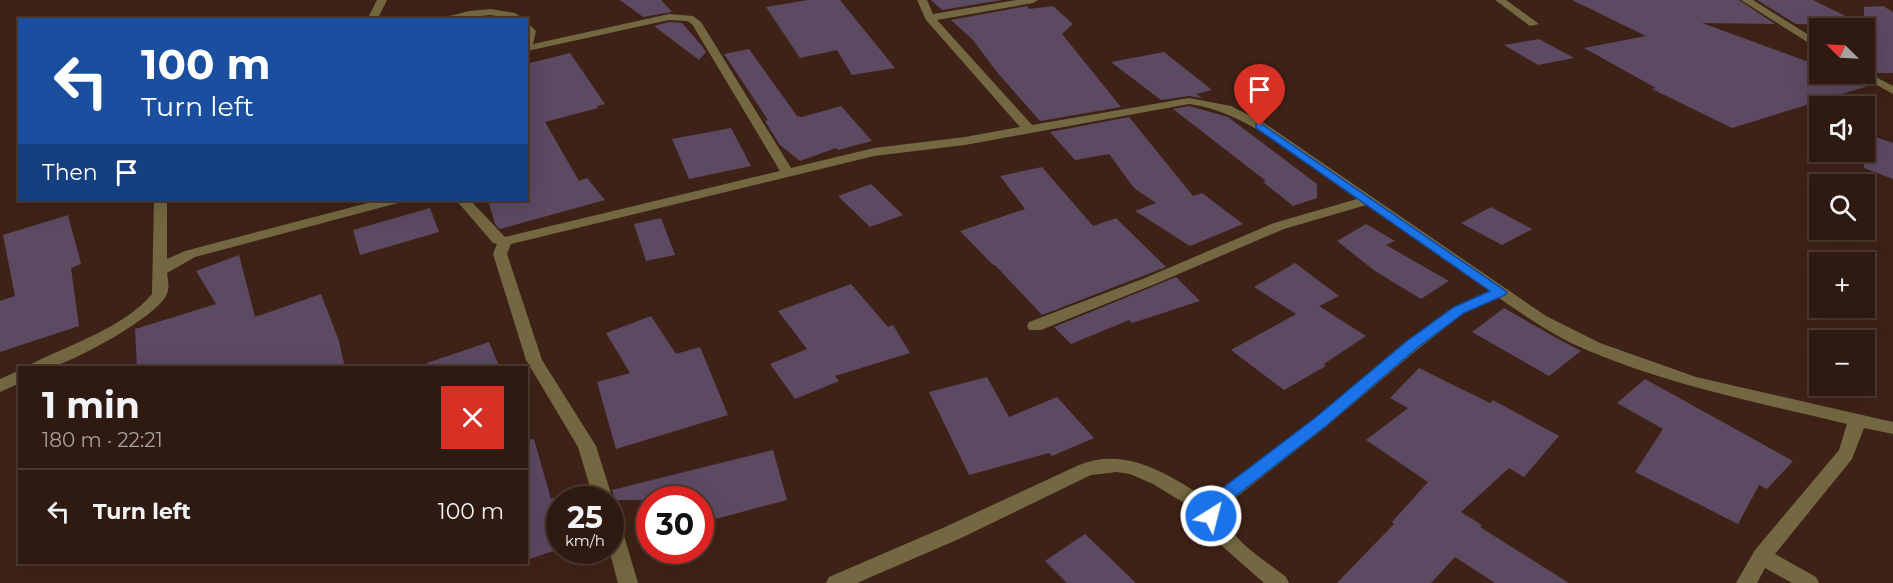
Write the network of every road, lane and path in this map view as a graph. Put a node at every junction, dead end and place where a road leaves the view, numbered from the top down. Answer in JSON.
{"nodes":[{"id":1,"x":382,"y":0,"type":"edge"},
{"id":2,"x":922,"y":0,"type":"edge"},
{"id":3,"x":1033,"y":0,"type":"edge"},
{"id":4,"x":1500,"y":0,"type":"edge"},
{"id":5,"x":1746,"y":0,"type":"edge"},
{"id":6,"x":373,"y":18,"type":"edge"},
{"id":7,"x":448,"y":18,"type":"edge"},
{"id":8,"x":516,"y":18,"type":"edge"},
{"id":9,"x":930,"y":18,"type":"junction"},
{"id":10,"x":1534,"y":24,"type":"dead end"},
{"id":11,"x":528,"y":27,"type":"edge"},
{"id":12,"x":1809,"y":40,"type":"edge"},
{"id":13,"x":528,"y":44,"type":"edge"},
{"id":14,"x":528,"y":48,"type":"edge"},
{"id":15,"x":1875,"y":81,"type":"edge"},
{"id":16,"x":1893,"y":92,"type":"edge"},
{"id":17,"x":1029,"y":130,"type":"junction"},
{"id":18,"x":788,"y":173,"type":"junction"},
{"id":19,"x":160,"y":201,"type":"edge"},
{"id":20,"x":389,"y":201,"type":"edge"},
{"id":21,"x":464,"y":201,"type":"edge"},
{"id":22,"x":1365,"y":201,"type":"junction"},
{"id":23,"x":505,"y":241,"type":"junction"},
{"id":24,"x":160,"y":272,"type":"junction"},
{"id":25,"x":1500,"y":292,"type":"junction"},
{"id":26,"x":1035,"y":326,"type":"dead end"},
{"id":27,"x":41,"y":366,"type":"edge"},
{"id":28,"x":18,"y":377,"type":"edge"},
{"id":29,"x":0,"y":386,"type":"edge"},
{"id":30,"x":1857,"y":419,"type":"junction"},
{"id":31,"x":1893,"y":428,"type":"edge"},
{"id":32,"x":600,"y":486,"type":"edge"},
{"id":33,"x":1210,"y":510,"type":"junction"},
{"id":34,"x":1762,"y":556,"type":"junction"},
{"id":35,"x":622,"y":564,"type":"edge"},
{"id":36,"x":628,"y":583,"type":"edge"},
{"id":37,"x":836,"y":583,"type":"edge"},
{"id":38,"x":1279,"y":583,"type":"edge"},
{"id":39,"x":1746,"y":583,"type":"edge"},
{"id":40,"x":1809,"y":583,"type":"edge"}],
"edges":[{"from":1,"to":6,"type":"street"},
{"from":2,"to":9,"type":"street"},
{"from":3,"to":9,"type":"street"},
{"from":4,"to":10,"type":"street"},
{"from":5,"to":12,"type":"street"},
{"from":7,"to":8,"type":"street"},
{"from":9,"to":17,"type":"street"},
{"from":11,"to":13,"type":"street"},
{"from":14,"to":18,"type":"street"},
{"from":15,"to":16,"type":"street"},
{"from":17,"to":18,"type":"street"},
{"from":17,"to":22,"type":"street"},
{"from":18,"to":23,"type":"street"},
{"from":19,"to":24,"type":"street"},
{"from":20,"to":24,"type":"street"},
{"from":21,"to":23,"type":"street"},
{"from":22,"to":25,"type":"street"},
{"from":22,"to":26,"type":"street"},
{"from":23,"to":32,"type":"street"},
{"from":24,"to":27,"type":"street"},
{"from":25,"to":30,"type":"street"},
{"from":25,"to":33,"type":"street"},
{"from":28,"to":29,"type":"street"},
{"from":30,"to":31,"type":"street"},
{"from":30,"to":34,"type":"street"},
{"from":33,"to":37,"type":"street"},
{"from":33,"to":38,"type":"street"},
{"from":34,"to":39,"type":"street"},
{"from":34,"to":40,"type":"street"},
{"from":35,"to":36,"type":"street"}]}
